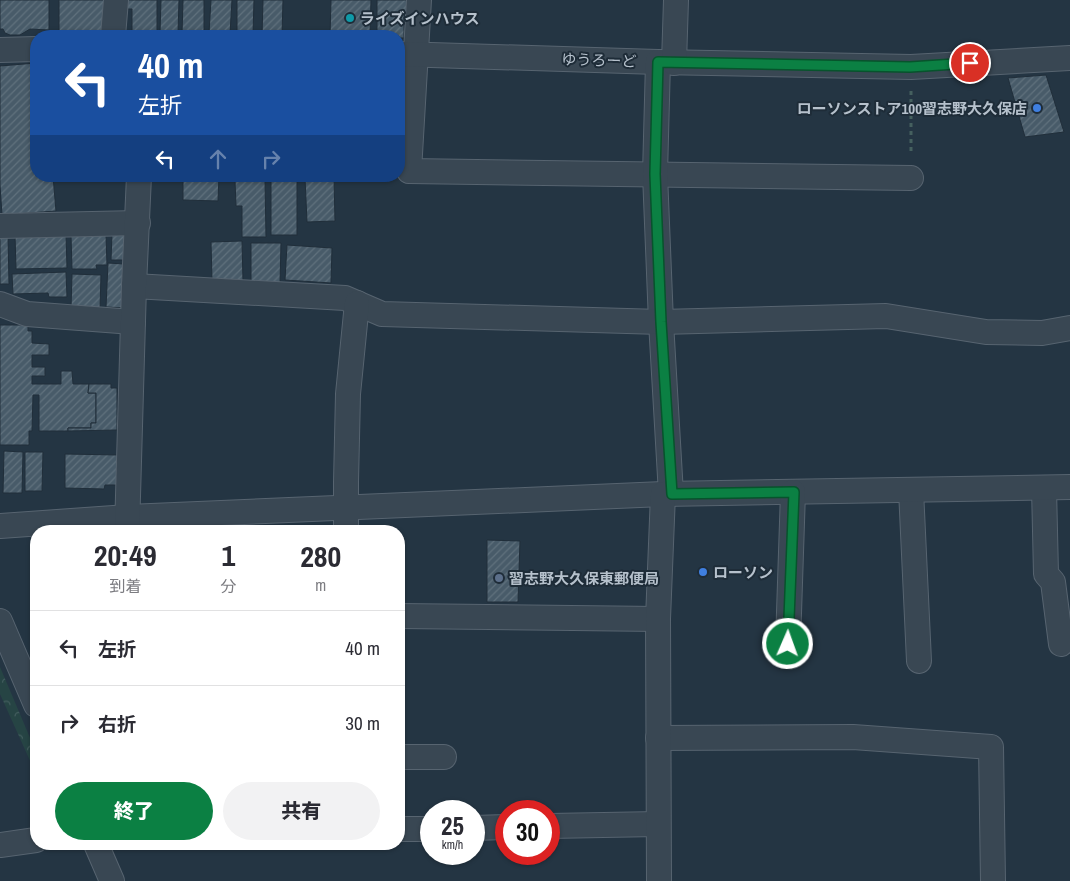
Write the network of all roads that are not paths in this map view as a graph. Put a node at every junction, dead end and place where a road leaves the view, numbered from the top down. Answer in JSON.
{"nodes":[{"id":1,"x":116,"y":0,"type":"edge"},
{"id":2,"x":419,"y":0,"type":"edge"},
{"id":3,"x":676,"y":0,"type":"edge"},
{"id":4,"x":114,"y":30,"type":"edge"},
{"id":5,"x":30,"y":49,"type":"edge"},
{"id":6,"x":0,"y":50,"type":"edge"},
{"id":7,"x":407,"y":54,"type":"edge"},
{"id":8,"x":1070,"y":58,"type":"edge"},
{"id":9,"x":666,"y":62,"type":"junction"},
{"id":10,"x":655,"y":174,"type":"junction"},
{"id":11,"x":910,"y":178,"type":"road end"},
{"id":12,"x":139,"y":182,"type":"edge"},
{"id":13,"x":138,"y":223,"type":"junction"},
{"id":14,"x":0,"y":226,"type":"edge"},
{"id":15,"x":134,"y":286,"type":"junction"},
{"id":16,"x":357,"y":303,"type":"junction"},
{"id":17,"x":0,"y":304,"type":"edge"},
{"id":18,"x":133,"y":322,"type":"junction"},
{"id":19,"x":661,"y":322,"type":"junction"},
{"id":20,"x":1070,"y":328,"type":"edge"},
{"id":21,"x":1044,"y":488,"type":"junction"},
{"id":22,"x":1070,"y":488,"type":"edge"},
{"id":23,"x":911,"y":490,"type":"junction"},
{"id":24,"x":794,"y":492,"type":"junction"},
{"id":25,"x":667,"y":494,"type":"junction"},
{"id":26,"x":346,"y":508,"type":"junction"},
{"id":27,"x":127,"y":524,"type":"edge"},
{"id":28,"x":64,"y":525,"type":"edge"},
{"id":29,"x":346,"y":525,"type":"edge"},
{"id":30,"x":0,"y":526,"type":"edge"},
{"id":31,"x":30,"y":526,"type":"edge"},
{"id":32,"x":405,"y":616,"type":"edge"},
{"id":33,"x":658,"y":619,"type":"junction"},
{"id":34,"x":0,"y":621,"type":"edge"},
{"id":35,"x":788,"y":644,"type":"dead end"},
{"id":36,"x":1061,"y":644,"type":"dead end"},
{"id":37,"x":920,"y":661,"type":"dead end"},
{"id":38,"x":30,"y":691,"type":"edge"},
{"id":39,"x":658,"y":738,"type":"junction"},
{"id":40,"x":405,"y":757,"type":"edge"},
{"id":41,"x":444,"y":757,"type":"dead end"},
{"id":42,"x":658,"y":824,"type":"junction"},
{"id":43,"x":560,"y":826,"type":"edge"},
{"id":44,"x":420,"y":828,"type":"edge"},
{"id":45,"x":405,"y":829,"type":"edge"},
{"id":46,"x":30,"y":841,"type":"edge"},
{"id":47,"x":0,"y":845,"type":"edge"},
{"id":48,"x":99,"y":850,"type":"edge"},
{"id":49,"x":112,"y":881,"type":"edge"},
{"id":50,"x":660,"y":881,"type":"edge"},
{"id":51,"x":993,"y":881,"type":"edge"}],
"edges":[{"from":1,"to":4,"type":"street"},
{"from":2,"to":7,"type":"street"},
{"from":3,"to":9,"type":"street"},
{"from":5,"to":6,"type":"street"},
{"from":7,"to":9,"type":"street","name":"ゆうろーど"},
{"from":7,"to":10,"type":"street"},
{"from":8,"to":9,"type":"street","name":"ゆうろーど"},
{"from":9,"to":10,"type":"street"},
{"from":10,"to":11,"type":"street"},
{"from":10,"to":19,"type":"street"},
{"from":12,"to":13,"type":"street"},
{"from":13,"to":14,"type":"street"},
{"from":13,"to":15,"type":"street"},
{"from":15,"to":16,"type":"street"},
{"from":15,"to":18,"type":"street"},
{"from":16,"to":19,"type":"street"},
{"from":16,"to":26,"type":"street"},
{"from":17,"to":18,"type":"street"},
{"from":18,"to":27,"type":"street"},
{"from":19,"to":20,"type":"street"},
{"from":19,"to":25,"type":"street"},
{"from":21,"to":22,"type":"street"},
{"from":21,"to":23,"type":"street"},
{"from":21,"to":36,"type":"street"},
{"from":23,"to":24,"type":"street"},
{"from":23,"to":37,"type":"street"},
{"from":24,"to":25,"type":"street"},
{"from":24,"to":35,"type":"street"},
{"from":25,"to":26,"type":"street"},
{"from":25,"to":33,"type":"street"},
{"from":26,"to":27,"type":"street"},
{"from":26,"to":29,"type":"street"},
{"from":27,"to":28,"type":"street"},
{"from":30,"to":31,"type":"street"},
{"from":32,"to":33,"type":"street"},
{"from":33,"to":39,"type":"street"},
{"from":34,"to":38,"type":"street"},
{"from":39,"to":42,"type":"street"},
{"from":39,"to":51,"type":"street"},
{"from":40,"to":41,"type":"street"},
{"from":42,"to":43,"type":"street"},
{"from":42,"to":50,"type":"street"},
{"from":44,"to":45,"type":"street"},
{"from":46,"to":47,"type":"street"},
{"from":48,"to":49,"type":"street"}]}
